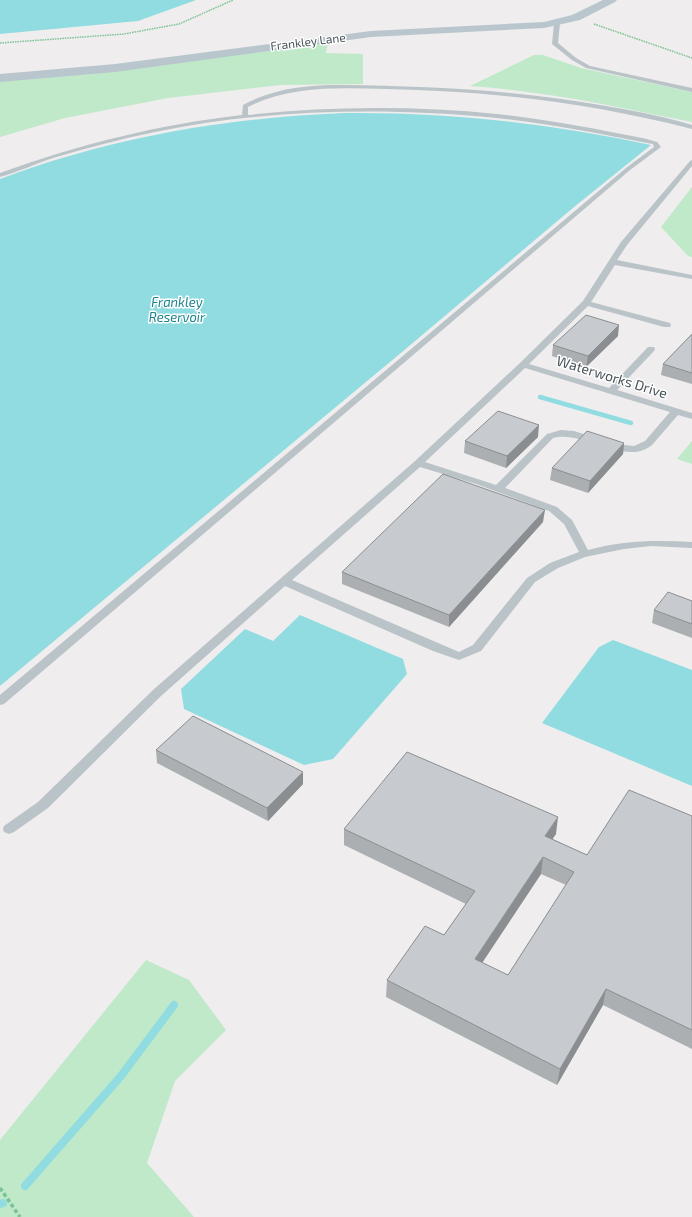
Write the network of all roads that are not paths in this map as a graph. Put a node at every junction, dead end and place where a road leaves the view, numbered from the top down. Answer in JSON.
{"nodes":[{"id":1,"x":611,"y":0,"type":"edge"},
{"id":2,"x":557,"y":23,"type":"junction"},
{"id":3,"x":0,"y":78,"type":"edge"},
{"id":4,"x":692,"y":90,"type":"edge"},
{"id":5,"x":245,"y":117,"type":"junction"},
{"id":6,"x":692,"y":127,"type":"edge"},
{"id":7,"x":692,"y":162,"type":"edge"},
{"id":8,"x":0,"y":175,"type":"edge"},
{"id":9,"x":613,"y":262,"type":"junction"},
{"id":10,"x":692,"y":277,"type":"edge"},
{"id":11,"x":586,"y":303,"type":"junction"},
{"id":12,"x":667,"y":325,"type":"dead end"},
{"id":13,"x":652,"y":349,"type":"dead end"},
{"id":14,"x":524,"y":365,"type":"junction"},
{"id":15,"x":611,"y":392,"type":"junction"},
{"id":16,"x":676,"y":411,"type":"junction"},
{"id":17,"x":692,"y":416,"type":"edge"},
{"id":18,"x":418,"y":463,"type":"junction"},
{"id":19,"x":498,"y":489,"type":"junction"},
{"id":20,"x":692,"y":545,"type":"edge"},
{"id":21,"x":585,"y":553,"type":"junction"},
{"id":22,"x":284,"y":581,"type":"junction"},
{"id":23,"x":0,"y":701,"type":"edge"},
{"id":24,"x":9,"y":829,"type":"dead end"}],
"edges":[{"from":1,"to":2,"type":"street","name":"Frankley Lane"},
{"from":2,"to":3,"type":"street","name":"Frankley Lane"},
{"from":2,"to":4,"type":"lane"},
{"from":5,"to":6,"type":"lane"},
{"from":5,"to":8,"type":"lane"},
{"from":5,"to":23,"type":"lane"},
{"from":7,"to":9,"type":"lane"},
{"from":9,"to":10,"type":"lane"},
{"from":9,"to":11,"type":"lane"},
{"from":11,"to":12,"type":"lane"},
{"from":11,"to":14,"type":"lane"},
{"from":13,"to":15,"type":"lane"},
{"from":14,"to":15,"type":"lane","name":"Waterworks Drive"},
{"from":14,"to":18,"type":"lane"},
{"from":15,"to":16,"type":"lane","name":"Waterworks Drive"},
{"from":16,"to":17,"type":"lane","name":"Waterworks Drive"},
{"from":16,"to":19,"type":"lane"},
{"from":18,"to":19,"type":"lane"},
{"from":18,"to":22,"type":"lane"},
{"from":19,"to":21,"type":"lane"},
{"from":20,"to":21,"type":"lane"},
{"from":21,"to":22,"type":"lane"},
{"from":22,"to":24,"type":"lane"}]}
